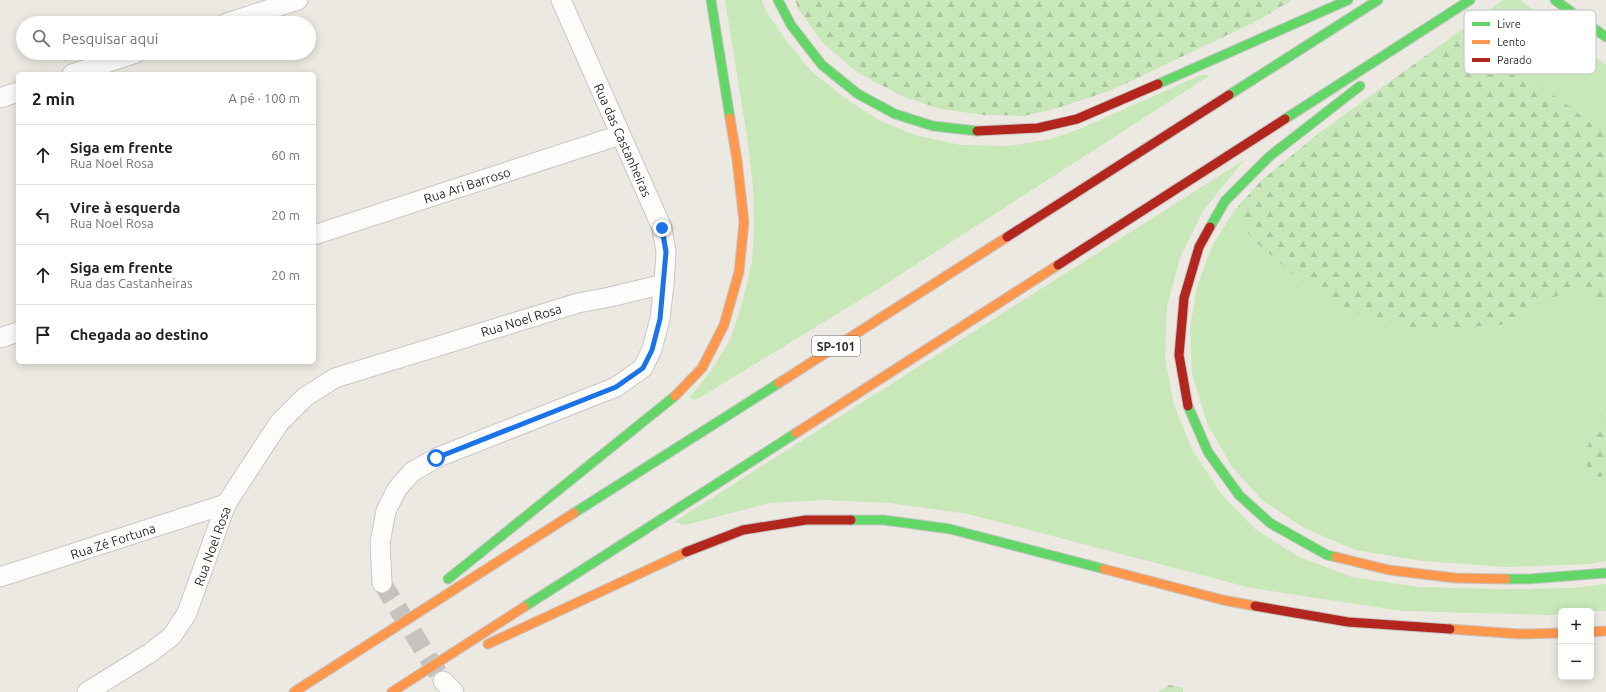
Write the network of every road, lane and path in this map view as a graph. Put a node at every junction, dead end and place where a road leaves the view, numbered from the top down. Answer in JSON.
{"nodes":[{"id":1,"x":298,"y":0,"type":"edge"},
{"id":2,"x":561,"y":0,"type":"edge"},
{"id":3,"x":711,"y":0,"type":"edge"},
{"id":4,"x":778,"y":0,"type":"edge"},
{"id":5,"x":1348,"y":0,"type":"edge"},
{"id":6,"x":1378,"y":0,"type":"edge"},
{"id":7,"x":1472,"y":0,"type":"edge"},
{"id":8,"x":1555,"y":0,"type":"edge"},
{"id":9,"x":1568,"y":10,"type":"edge"},
{"id":10,"x":249,"y":16,"type":"edge"},
{"id":11,"x":1596,"y":30,"type":"edge"},
{"id":12,"x":1606,"y":37,"type":"edge"},
{"id":13,"x":1396,"y":58,"type":"dead end"},
{"id":14,"x":115,"y":60,"type":"edge"},
{"id":15,"x":78,"y":72,"type":"edge"},
{"id":16,"x":1365,"y":83,"type":"dead end"},
{"id":17,"x":16,"y":93,"type":"edge"},
{"id":18,"x":0,"y":98,"type":"edge"},
{"id":19,"x":620,"y":135,"type":"junction"},
{"id":20,"x":316,"y":234,"type":"edge"},
{"id":21,"x":664,"y":284,"type":"junction"},
{"id":22,"x":16,"y":333,"type":"edge"},
{"id":23,"x":0,"y":338,"type":"edge"},
{"id":24,"x":226,"y":504,"type":"junction"},
{"id":25,"x":1606,"y":573,"type":"edge"},
{"id":26,"x":0,"y":577,"type":"edge"},
{"id":27,"x":382,"y":582,"type":"tunnel mouth"},
{"id":28,"x":439,"y":586,"type":"dead end"},
{"id":29,"x":420,"y":601,"type":"dead end"},
{"id":30,"x":1594,"y":632,"type":"edge"},
{"id":31,"x":1606,"y":632,"type":"edge"},
{"id":32,"x":1558,"y":633,"type":"edge"},
{"id":33,"x":358,"y":650,"type":"junction"},
{"id":34,"x":409,"y":681,"type":"junction"},
{"id":35,"x":86,"y":692,"type":"edge"},
{"id":36,"x":294,"y":692,"type":"edge"},
{"id":37,"x":392,"y":692,"type":"edge"}],
"edges":[{"from":1,"to":10,"type":"street"},
{"from":2,"to":19,"type":"street","name":"Rua das Castanheiras"},
{"from":3,"to":28,"type":"highway"},
{"from":4,"to":5,"type":"highway"},
{"from":6,"to":33,"type":"highway","number":"SP-101"},
{"from":7,"to":13,"type":"highway"},
{"from":7,"to":34,"type":"highway"},
{"from":8,"to":9,"type":"highway"},
{"from":11,"to":12,"type":"highway"},
{"from":14,"to":15,"type":"street"},
{"from":16,"to":25,"type":"highway"},
{"from":17,"to":18,"type":"street"},
{"from":19,"to":20,"type":"street","name":"Rua Ari Barroso"},
{"from":19,"to":21,"type":"street","name":"Rua das Castanheiras"},
{"from":21,"to":24,"type":"street","name":"Rua Noel Rosa"},
{"from":21,"to":27,"type":"street"},
{"from":22,"to":23,"type":"street"},
{"from":24,"to":26,"type":"street","name":"Rua Zé Fortuna"},
{"from":24,"to":35,"type":"street","name":"Rua Noel Rosa"},
{"from":29,"to":33,"type":"highway"},
{"from":30,"to":31,"type":"highway"},
{"from":32,"to":34,"type":"highway"},
{"from":33,"to":36,"type":"highway","number":"SP-101"},
{"from":34,"to":37,"type":"highway"}]}
